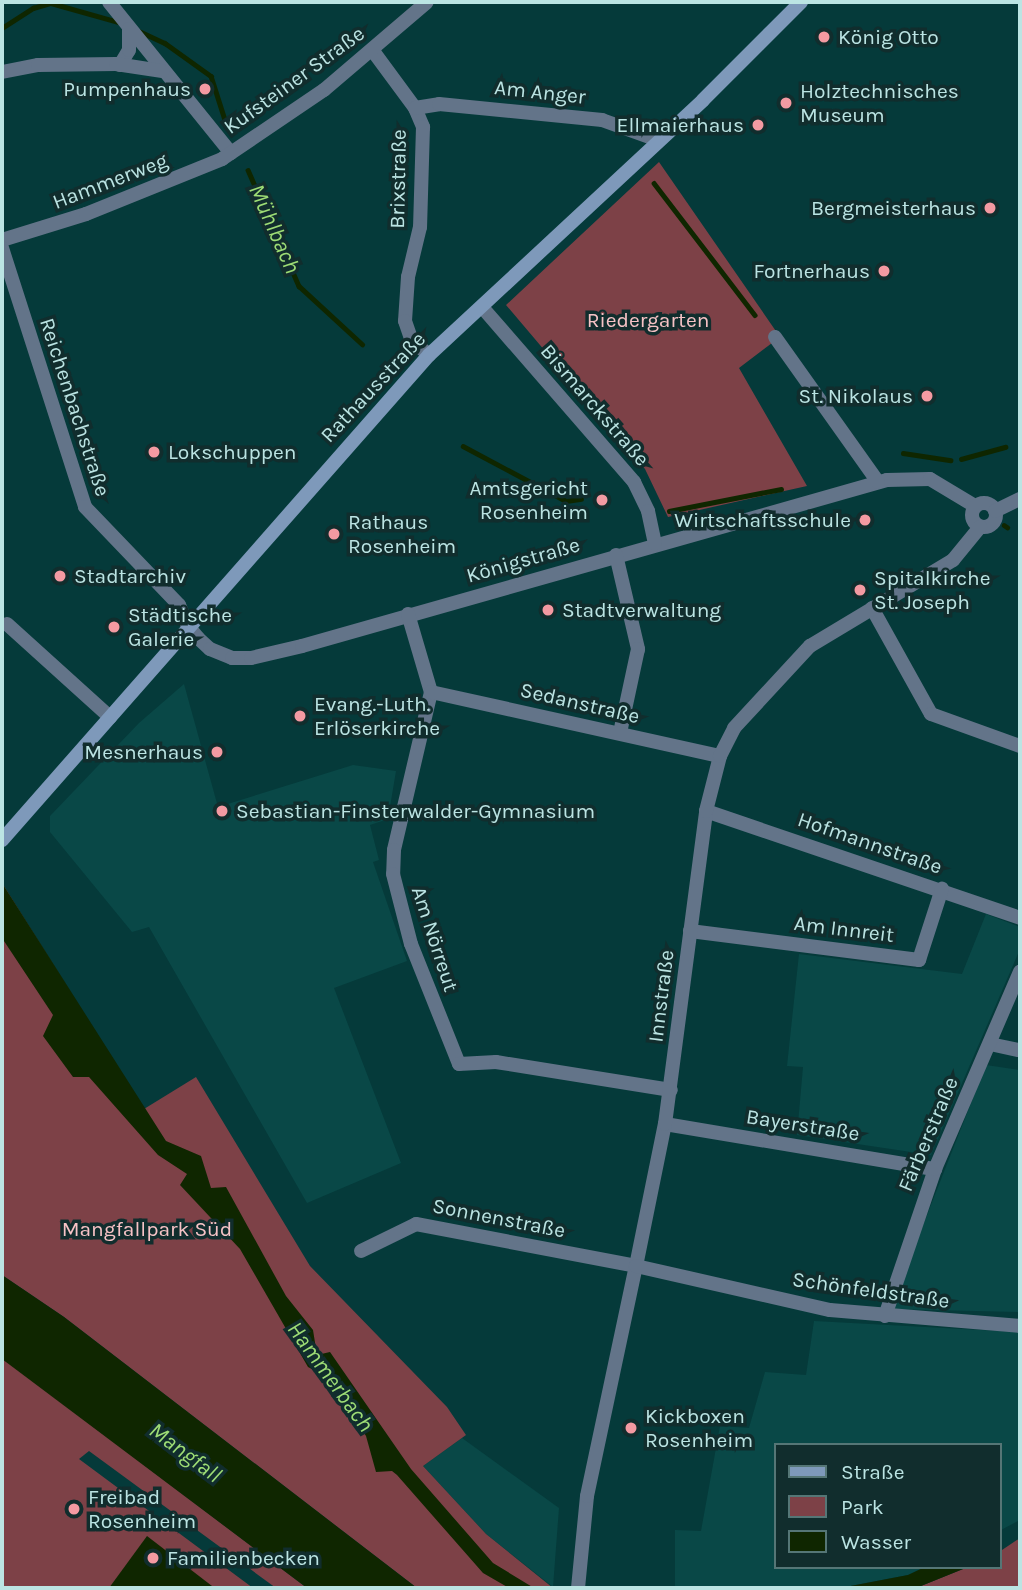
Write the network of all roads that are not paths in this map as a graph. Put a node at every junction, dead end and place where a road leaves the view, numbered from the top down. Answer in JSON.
{"nodes":[{"id":1,"x":427,"y":2,"type":"edge"},
{"id":2,"x":801,"y":2,"type":"edge"},
{"id":3,"x":112,"y":6,"type":"edge"},
{"id":4,"x":129,"y":29,"type":"junction"},
{"id":5,"x":373,"y":51,"type":"junction"},
{"id":6,"x":120,"y":65,"type":"junction"},
{"id":7,"x":162,"y":71,"type":"junction"},
{"id":8,"x":2,"y":72,"type":"edge"},
{"id":9,"x":415,"y":108,"type":"junction"},
{"id":10,"x":657,"y":140,"type":"junction"},
{"id":11,"x":231,"y":153,"type":"junction"},
{"id":12,"x":2,"y":240,"type":"edge"},
{"id":13,"x":2,"y":248,"type":"edge"},
{"id":14,"x":482,"y":307,"type":"junction"},
{"id":15,"x":775,"y":337,"type":"dead end"},
{"id":16,"x":429,"y":355,"type":"junction"},
{"id":17,"x":878,"y":482,"type":"junction"},
{"id":18,"x":1020,"y":499,"type":"edge"},
{"id":19,"x":975,"y":506,"type":"junction"},
{"id":20,"x":995,"y":511,"type":"junction"},
{"id":21,"x":980,"y":527,"type":"junction"},
{"id":22,"x":655,"y":543,"type":"junction"},
{"id":23,"x":616,"y":555,"type":"junction"},
{"id":24,"x":872,"y":608,"type":"junction"},
{"id":25,"x":408,"y":614,"type":"junction"},
{"id":26,"x":7,"y":624,"type":"dead end"},
{"id":27,"x":188,"y":626,"type":"junction"},
{"id":28,"x":431,"y":692,"type":"junction"},
{"id":29,"x":110,"y":716,"type":"junction"},
{"id":30,"x":620,"y":733,"type":"junction"},
{"id":31,"x":1020,"y":746,"type":"edge"},
{"id":32,"x":720,"y":757,"type":"junction"},
{"id":33,"x":706,"y":811,"type":"junction"},
{"id":34,"x":2,"y":840,"type":"edge"},
{"id":35,"x":942,"y":889,"type":"junction"},
{"id":36,"x":1020,"y":918,"type":"edge"},
{"id":37,"x":690,"y":931,"type":"junction"},
{"id":38,"x":1020,"y":972,"type":"edge"},
{"id":39,"x":990,"y":1044,"type":"junction"},
{"id":40,"x":1018,"y":1051,"type":"dead end"},
{"id":41,"x":671,"y":1090,"type":"junction"},
{"id":42,"x":665,"y":1124,"type":"junction"},
{"id":43,"x":935,"y":1169,"type":"junction"},
{"id":44,"x":360,"y":1251,"type":"dead end"},
{"id":45,"x":636,"y":1266,"type":"junction"},
{"id":46,"x":885,"y":1316,"type":"junction"},
{"id":47,"x":1020,"y":1326,"type":"edge"},
{"id":48,"x":578,"y":1588,"type":"edge"}],
"edges":[{"from":1,"to":5,"type":"street","name":"Kufsteiner Straße"},
{"from":2,"to":10,"type":"main road","name":"Rathausstraße"},
{"from":3,"to":4,"type":"street","name":"Kufsteiner Straße"},
{"from":4,"to":6,"type":"street"},
{"from":4,"to":7,"type":"street","name":"Kufsteiner Straße"},
{"from":5,"to":9,"type":"street","name":"Brixstraße"},
{"from":5,"to":11,"type":"street","name":"Kufsteiner Straße"},
{"from":6,"to":7,"type":"street"},
{"from":6,"to":8,"type":"street"},
{"from":7,"to":11,"type":"street","name":"Kufsteiner Straße"},
{"from":9,"to":10,"type":"street","name":"Am Anger"},
{"from":9,"to":16,"type":"street","name":"Brixstraße"},
{"from":10,"to":14,"type":"main road","name":"Rathausstraße"},
{"from":11,"to":12,"type":"street","name":"Hammerweg"},
{"from":13,"to":27,"type":"street","name":"Reichenbachstraße"},
{"from":14,"to":16,"type":"main road","name":"Rathausstraße"},
{"from":14,"to":22,"type":"street","name":"Bismarckstraße"},
{"from":15,"to":17,"type":"street"},
{"from":16,"to":27,"type":"main road","name":"Rathausstraße"},
{"from":17,"to":19,"type":"street","name":"Königstraße"},
{"from":17,"to":22,"type":"street","name":"Königstraße"},
{"from":18,"to":20,"type":"street"},
{"from":19,"to":20,"type":"street"},
{"from":19,"to":21,"type":"street"},
{"from":20,"to":21,"type":"street"},
{"from":21,"to":24,"type":"street","name":"Innstraße"},
{"from":22,"to":23,"type":"street","name":"Königstraße"},
{"from":23,"to":25,"type":"street","name":"Königstraße"},
{"from":23,"to":30,"type":"street"},
{"from":24,"to":31,"type":"street"},
{"from":24,"to":32,"type":"street","name":"Innstraße"},
{"from":25,"to":27,"type":"street","name":"Königstraße"},
{"from":25,"to":28,"type":"street","name":"Am Nörreut"},
{"from":26,"to":29,"type":"street"},
{"from":27,"to":29,"type":"main road","name":"Rathausstraße"},
{"from":28,"to":30,"type":"street","name":"Sedanstraße"},
{"from":28,"to":41,"type":"street","name":"Am Nörreut"},
{"from":29,"to":34,"type":"main road","name":"Rathausstraße"},
{"from":30,"to":32,"type":"street","name":"Sedanstraße"},
{"from":32,"to":33,"type":"street","name":"Innstraße"},
{"from":33,"to":35,"type":"street","name":"Hofmannstraße"},
{"from":33,"to":37,"type":"street","name":"Innstraße"},
{"from":35,"to":36,"type":"street","name":"Hofmannstraße"},
{"from":35,"to":37,"type":"street","name":"Am Innreit"},
{"from":37,"to":41,"type":"street","name":"Innstraße"},
{"from":38,"to":39,"type":"street","name":"Färberstraße"},
{"from":39,"to":40,"type":"street"},
{"from":39,"to":43,"type":"street","name":"Färberstraße"},
{"from":41,"to":42,"type":"street","name":"Innstraße"},
{"from":42,"to":43,"type":"street","name":"Bayerstraße"},
{"from":42,"to":45,"type":"street","name":"Innstraße"},
{"from":43,"to":46,"type":"street","name":"Färberstraße"},
{"from":44,"to":45,"type":"street","name":"Sonnenstraße"},
{"from":45,"to":46,"type":"street","name":"Schönfeldstraße"},
{"from":45,"to":48,"type":"street","name":"Innstraße"},
{"from":46,"to":47,"type":"street","name":"Schönfeldstraße"}]}
